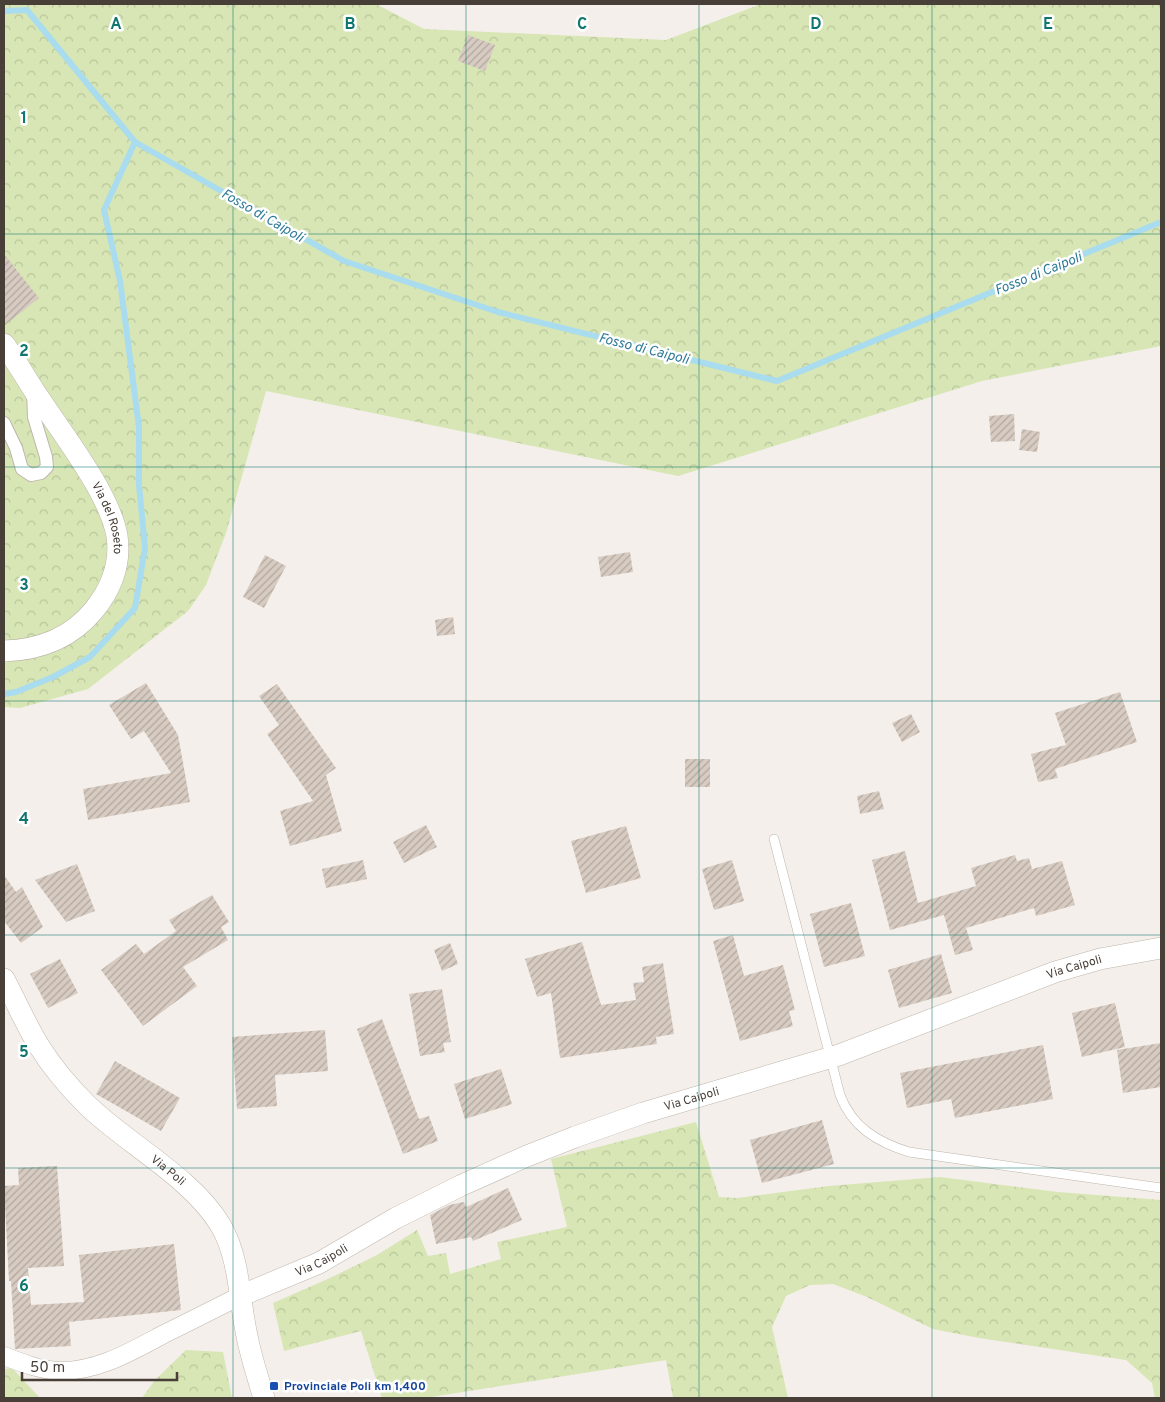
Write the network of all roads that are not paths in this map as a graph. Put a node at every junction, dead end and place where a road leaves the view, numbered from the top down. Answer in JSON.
{"nodes":[{"id":1,"x":4,"y":344,"type":"edge"},
{"id":2,"x":33,"y":389,"type":"junction"},
{"id":3,"x":4,"y":423,"type":"edge"},
{"id":4,"x":4,"y":651,"type":"edge"},
{"id":5,"x":774,"y":839,"type":"dead end"},
{"id":6,"x":1161,"y":948,"type":"edge"},
{"id":7,"x":4,"y":979,"type":"edge"},
{"id":8,"x":830,"y":1057,"type":"junction"},
{"id":9,"x":1161,"y":1188,"type":"edge"},
{"id":10,"x":240,"y":1296,"type":"junction"},
{"id":11,"x":4,"y":1356,"type":"edge"},
{"id":12,"x":264,"y":1398,"type":"edge"}],
"edges":[{"from":1,"to":2,"type":"street","name":"Via del Roseto"},
{"from":2,"to":3,"type":"street"},
{"from":2,"to":4,"type":"street","name":"Via del Roseto"},
{"from":5,"to":8,"type":"lane"},
{"from":6,"to":8,"type":"street","name":"Via Caipoli"},
{"from":7,"to":10,"type":"street","name":"Via Poli"},
{"from":8,"to":9,"type":"lane"},
{"from":8,"to":10,"type":"street","name":"Via Caipoli"},
{"from":10,"to":11,"type":"street"},
{"from":10,"to":12,"type":"street","name":"Via Poli"}]}
